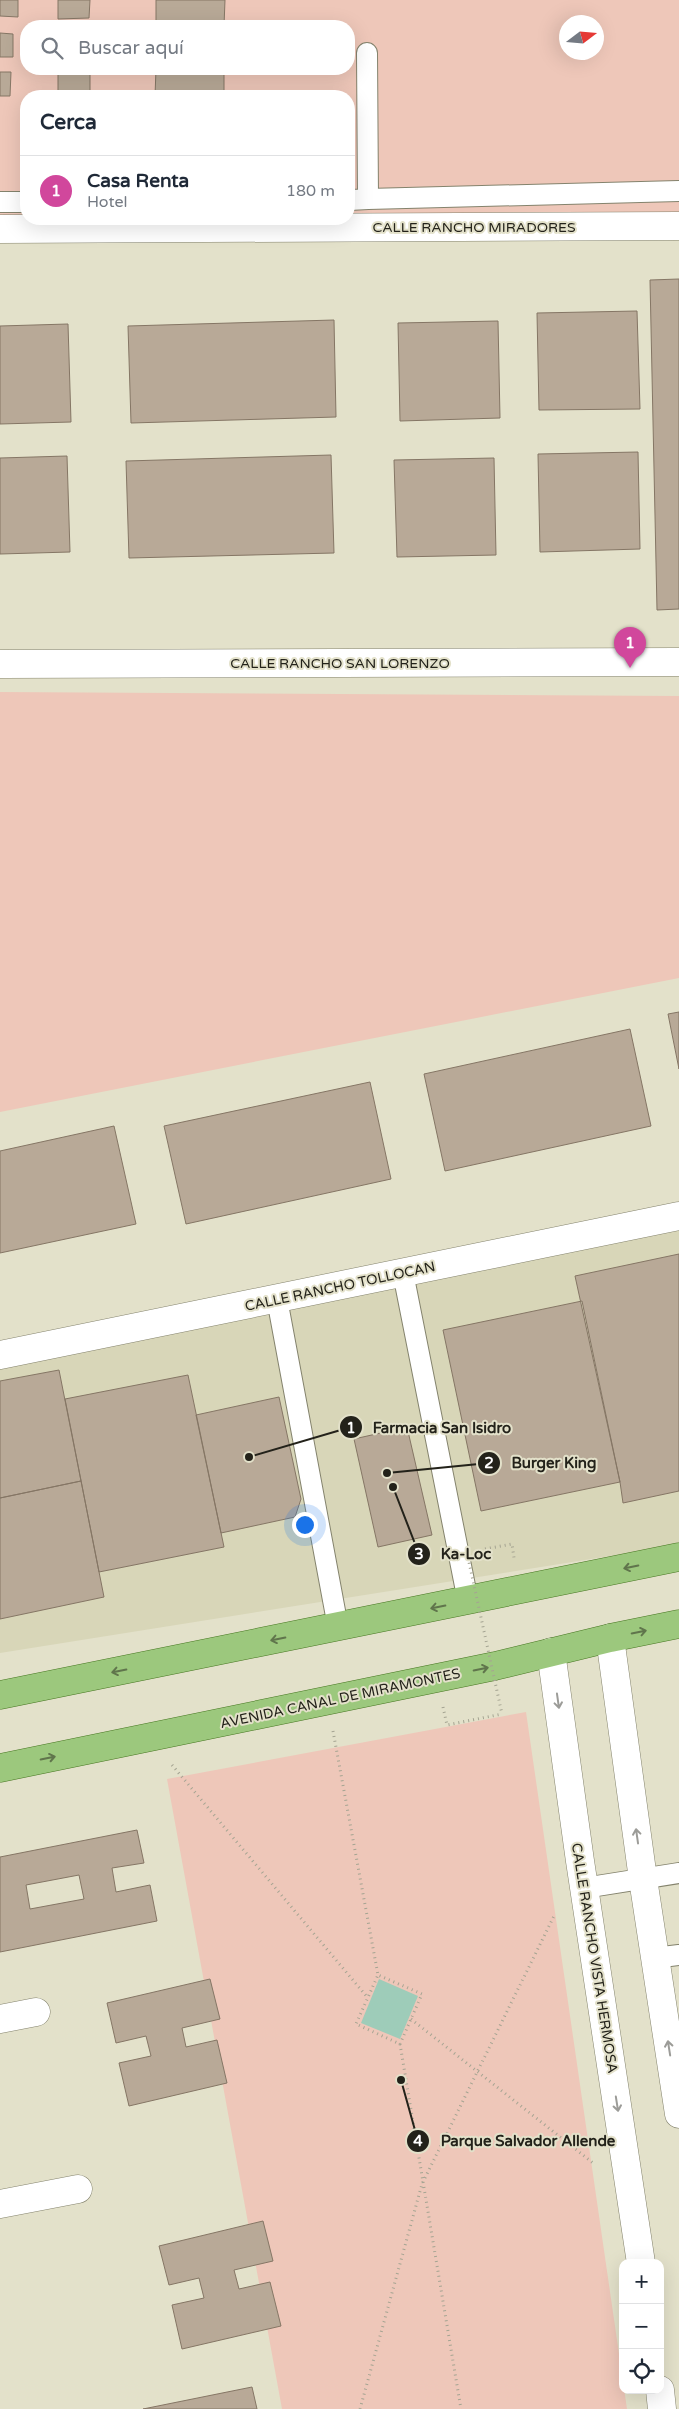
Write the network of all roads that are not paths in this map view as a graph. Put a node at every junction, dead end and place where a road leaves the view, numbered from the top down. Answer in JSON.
{"nodes":[{"id":1,"x":368,"y":53,"type":"dead end"},
{"id":2,"x":679,"y":191,"type":"edge"},
{"id":3,"x":358,"y":199,"type":"edge"},
{"id":4,"x":0,"y":202,"type":"edge"},
{"id":5,"x":20,"y":202,"type":"edge"},
{"id":6,"x":679,"y":226,"type":"edge"},
{"id":7,"x":0,"y":229,"type":"edge"},
{"id":8,"x":679,"y":662,"type":"edge"},
{"id":9,"x":0,"y":664,"type":"edge"},
{"id":10,"x":679,"y":1216,"type":"edge"},
{"id":11,"x":403,"y":1273,"type":"junction"},
{"id":12,"x":277,"y":1299,"type":"junction"},
{"id":13,"x":0,"y":1355,"type":"edge"},
{"id":14,"x":679,"y":1557,"type":"edge"},
{"id":15,"x":468,"y":1601,"type":"junction"},
{"id":16,"x":679,"y":1624,"type":"edge"},
{"id":17,"x":338,"y":1627,"type":"junction"},
{"id":18,"x":610,"y":1638,"type":"junction"},
{"id":19,"x":552,"y":1652,"type":"junction"},
{"id":20,"x":0,"y":1695,"type":"edge"},
{"id":21,"x":0,"y":1768,"type":"edge"},
{"id":22,"x":679,"y":1873,"type":"edge"},
{"id":23,"x":643,"y":1879,"type":"junction"},
{"id":24,"x":584,"y":1888,"type":"junction"},
{"id":25,"x":667,"y":1956,"type":"edge"},
{"id":26,"x":36,"y":2012,"type":"dead end"},
{"id":27,"x":0,"y":2019,"type":"edge"},
{"id":28,"x":679,"y":2114,"type":"edge"},
{"id":29,"x":78,"y":2189,"type":"dead end"},
{"id":30,"x":0,"y":2204,"type":"edge"},
{"id":31,"x":640,"y":2259,"type":"edge"},
{"id":32,"x":660,"y":2394,"type":"edge"},
{"id":33,"x":662,"y":2409,"type":"edge"}],
"edges":[{"from":1,"to":3,"type":"lane"},
{"from":2,"to":3,"type":"lane"},
{"from":4,"to":5,"type":"lane"},
{"from":6,"to":7,"type":"street","name":"CALLE RANCHO MIRADORES"},
{"from":8,"to":9,"type":"street","name":"CALLE RANCHO SAN LORENZO"},
{"from":10,"to":11,"type":"street","name":"CALLE RANCHO TOLLOCAN"},
{"from":11,"to":12,"type":"street","name":"CALLE RANCHO TOLLOCAN"},
{"from":11,"to":15,"type":"lane"},
{"from":12,"to":13,"type":"street","name":"CALLE RANCHO TOLLOCAN"},
{"from":12,"to":17,"type":"lane"},
{"from":14,"to":15,"type":"main road","one_way":true},
{"from":15,"to":17,"type":"main road","one_way":true},
{"from":18,"to":16,"type":"main road","name":"AVENIDA CANAL DE MIRAMONTES","one_way":true},
{"from":17,"to":20,"type":"main road","one_way":true},
{"from":18,"to":19,"type":"main road","name":"AVENIDA CANAL DE MIRAMONTES"},
{"from":23,"to":18,"type":"street","one_way":true},
{"from":21,"to":19,"type":"main road","name":"AVENIDA CANAL DE MIRAMONTES","one_way":true},
{"from":19,"to":24,"type":"street","name":"CALLE RANCHO VISTA HERMOSA","one_way":true},
{"from":22,"to":23,"type":"lane"},
{"from":23,"to":24,"type":"lane"},
{"from":23,"to":25,"type":"street"},
{"from":24,"to":31,"type":"street","name":"CALLE RANCHO VISTA HERMOSA","one_way":true},
{"from":28,"to":25,"type":"street","one_way":true},
{"from":26,"to":27,"type":"street"},
{"from":29,"to":30,"type":"street"},
{"from":32,"to":33,"type":"street"}]}
